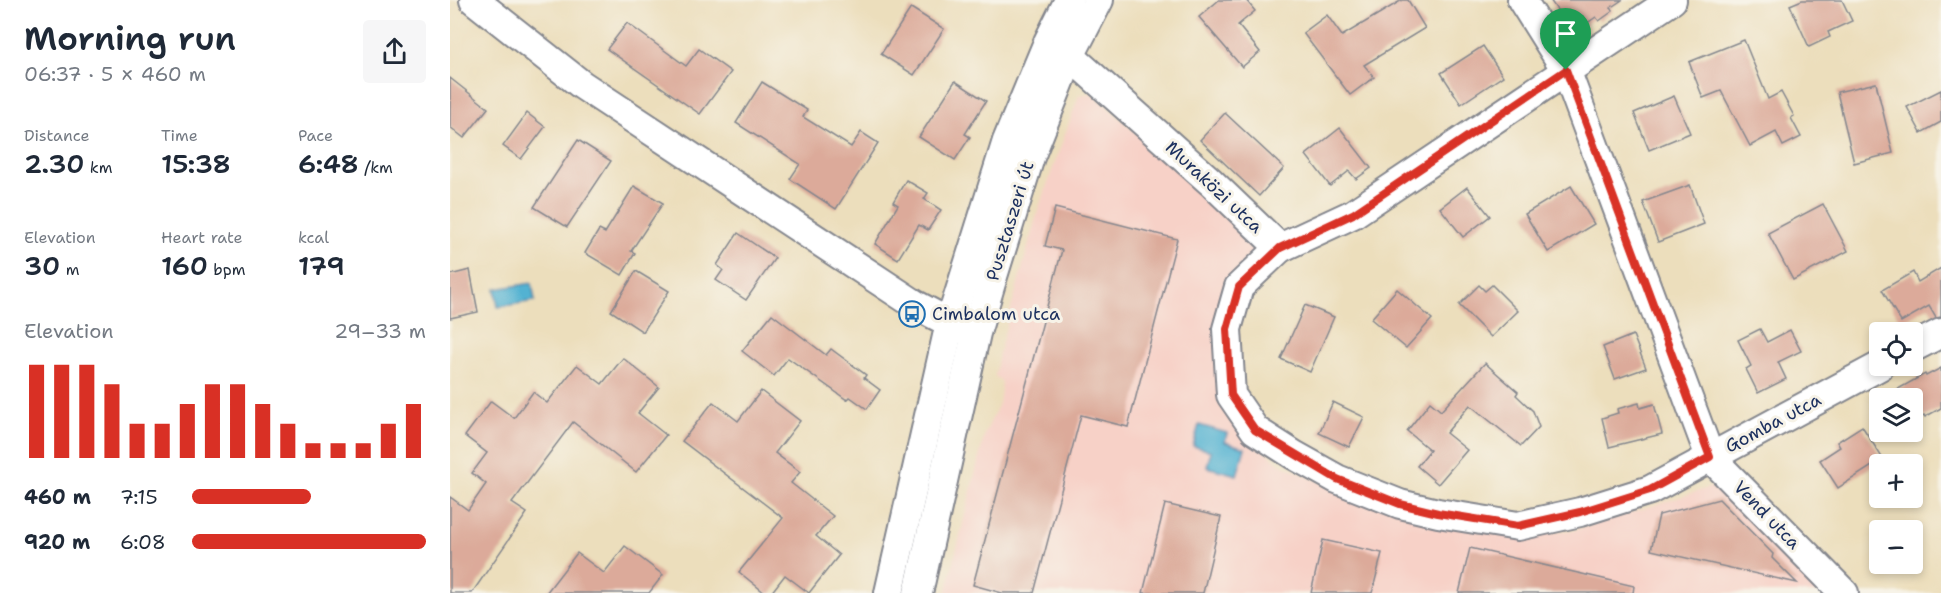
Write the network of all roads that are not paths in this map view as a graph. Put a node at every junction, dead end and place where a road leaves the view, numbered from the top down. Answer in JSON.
{"nodes":[{"id":1,"x":474,"y":0,"type":"edge"},
{"id":2,"x":1069,"y":0,"type":"edge"},
{"id":3,"x":1099,"y":0,"type":"edge"},
{"id":4,"x":1522,"y":0,"type":"edge"},
{"id":5,"x":1672,"y":0,"type":"edge"},
{"id":6,"x":1070,"y":56,"type":"junction"},
{"id":7,"x":1566,"y":70,"type":"junction"},
{"id":8,"x":1280,"y":248,"type":"junction"},
{"id":9,"x":950,"y":323,"type":"junction"},
{"id":10,"x":976,"y":333,"type":"junction"},
{"id":11,"x":1941,"y":333,"type":"edge"},
{"id":12,"x":1923,"y":342,"type":"edge"},
{"id":13,"x":1869,"y":372,"type":"edge"},
{"id":14,"x":1710,"y":457,"type":"junction"},
{"id":15,"x":889,"y":593,"type":"edge"},
{"id":16,"x":918,"y":593,"type":"edge"},
{"id":17,"x":1844,"y":593,"type":"edge"}],
"edges":[{"from":1,"to":9,"type":"street"},
{"from":2,"to":9,"type":"street","name":"Pusztaszeri út"},
{"from":3,"to":6,"type":"street","name":"Pusztaszeri út"},
{"from":4,"to":7,"type":"street","name":"Vend utca"},
{"from":5,"to":7,"type":"street","name":"Muraközi utca"},
{"from":6,"to":8,"type":"street","name":"Muraközi utca"},
{"from":6,"to":10,"type":"street","name":"Pusztaszeri út"},
{"from":7,"to":8,"type":"street","name":"Muraközi utca"},
{"from":7,"to":14,"type":"street","name":"Vend utca"},
{"from":8,"to":14,"type":"street","name":"Gomba utca"},
{"from":9,"to":10,"type":"street"},
{"from":9,"to":15,"type":"street","name":"Pusztaszeri út"},
{"from":10,"to":16,"type":"street","name":"Pusztaszeri út"},
{"from":11,"to":12,"type":"street"},
{"from":13,"to":14,"type":"street","name":"Gomba utca"},
{"from":14,"to":17,"type":"street","name":"Vend utca"}]}
